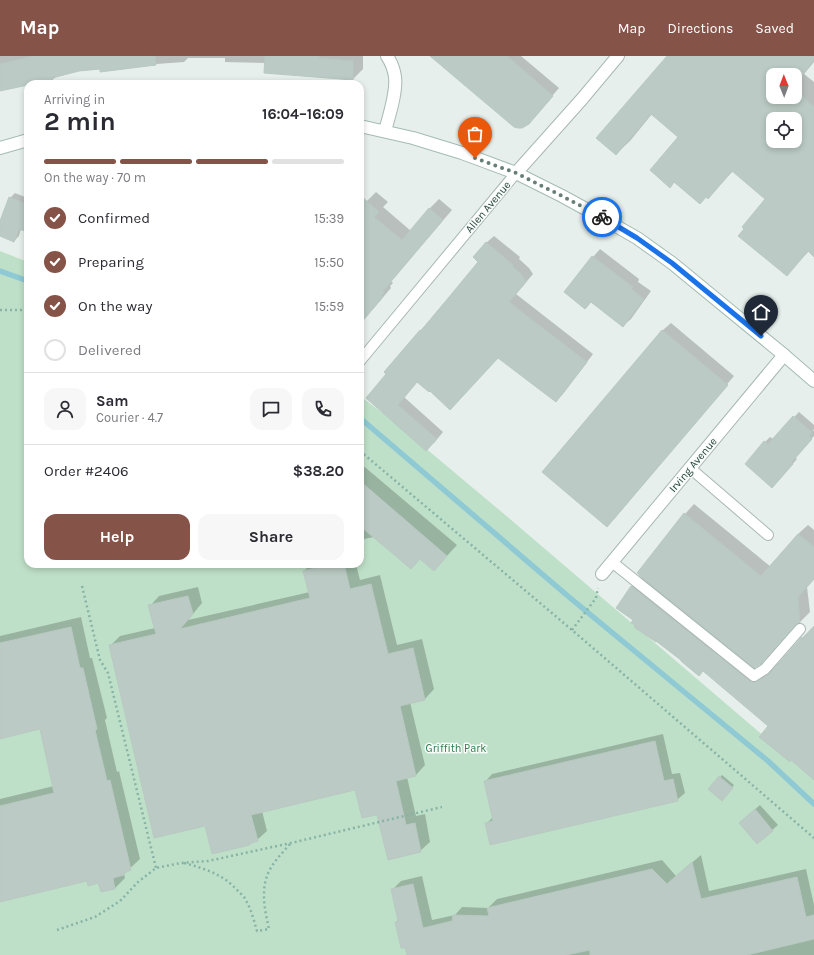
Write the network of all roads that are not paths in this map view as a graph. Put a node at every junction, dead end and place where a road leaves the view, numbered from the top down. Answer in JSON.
{"nodes":[{"id":1,"x":386,"y":56,"type":"edge"},
{"id":2,"x":618,"y":56,"type":"edge"},
{"id":3,"x":364,"y":127,"type":"edge"},
{"id":4,"x":385,"y":131,"type":"junction"},
{"id":5,"x":24,"y":141,"type":"edge"},
{"id":6,"x":0,"y":148,"type":"edge"},
{"id":7,"x":516,"y":173,"type":"junction"},
{"id":8,"x":784,"y":355,"type":"junction"},
{"id":9,"x":364,"y":356,"type":"edge"},
{"id":10,"x":814,"y":381,"type":"edge"},
{"id":11,"x":690,"y":468,"type":"junction"},
{"id":12,"x":768,"y":535,"type":"dead end"},
{"id":13,"x":612,"y":562,"type":"junction"},
{"id":14,"x":602,"y":574,"type":"dead end"},
{"id":15,"x":800,"y":629,"type":"dead end"}],
"edges":[{"from":1,"to":4,"type":"main road"},
{"from":2,"to":7,"type":"main road","name":"Allen Avenue"},
{"from":3,"to":4,"type":"main road"},
{"from":4,"to":7,"type":"main road"},
{"from":5,"to":6,"type":"main road"},
{"from":7,"to":8,"type":"main road"},
{"from":7,"to":9,"type":"lane","name":"Allen Avenue"},
{"from":8,"to":10,"type":"main road"},
{"from":8,"to":11,"type":"main road","name":"Irving Avenue"},
{"from":11,"to":12,"type":"lane"},
{"from":11,"to":13,"type":"main road","name":"Irving Avenue"},
{"from":13,"to":14,"type":"main road","name":"Irving Avenue"},
{"from":13,"to":15,"type":"lane"}]}
